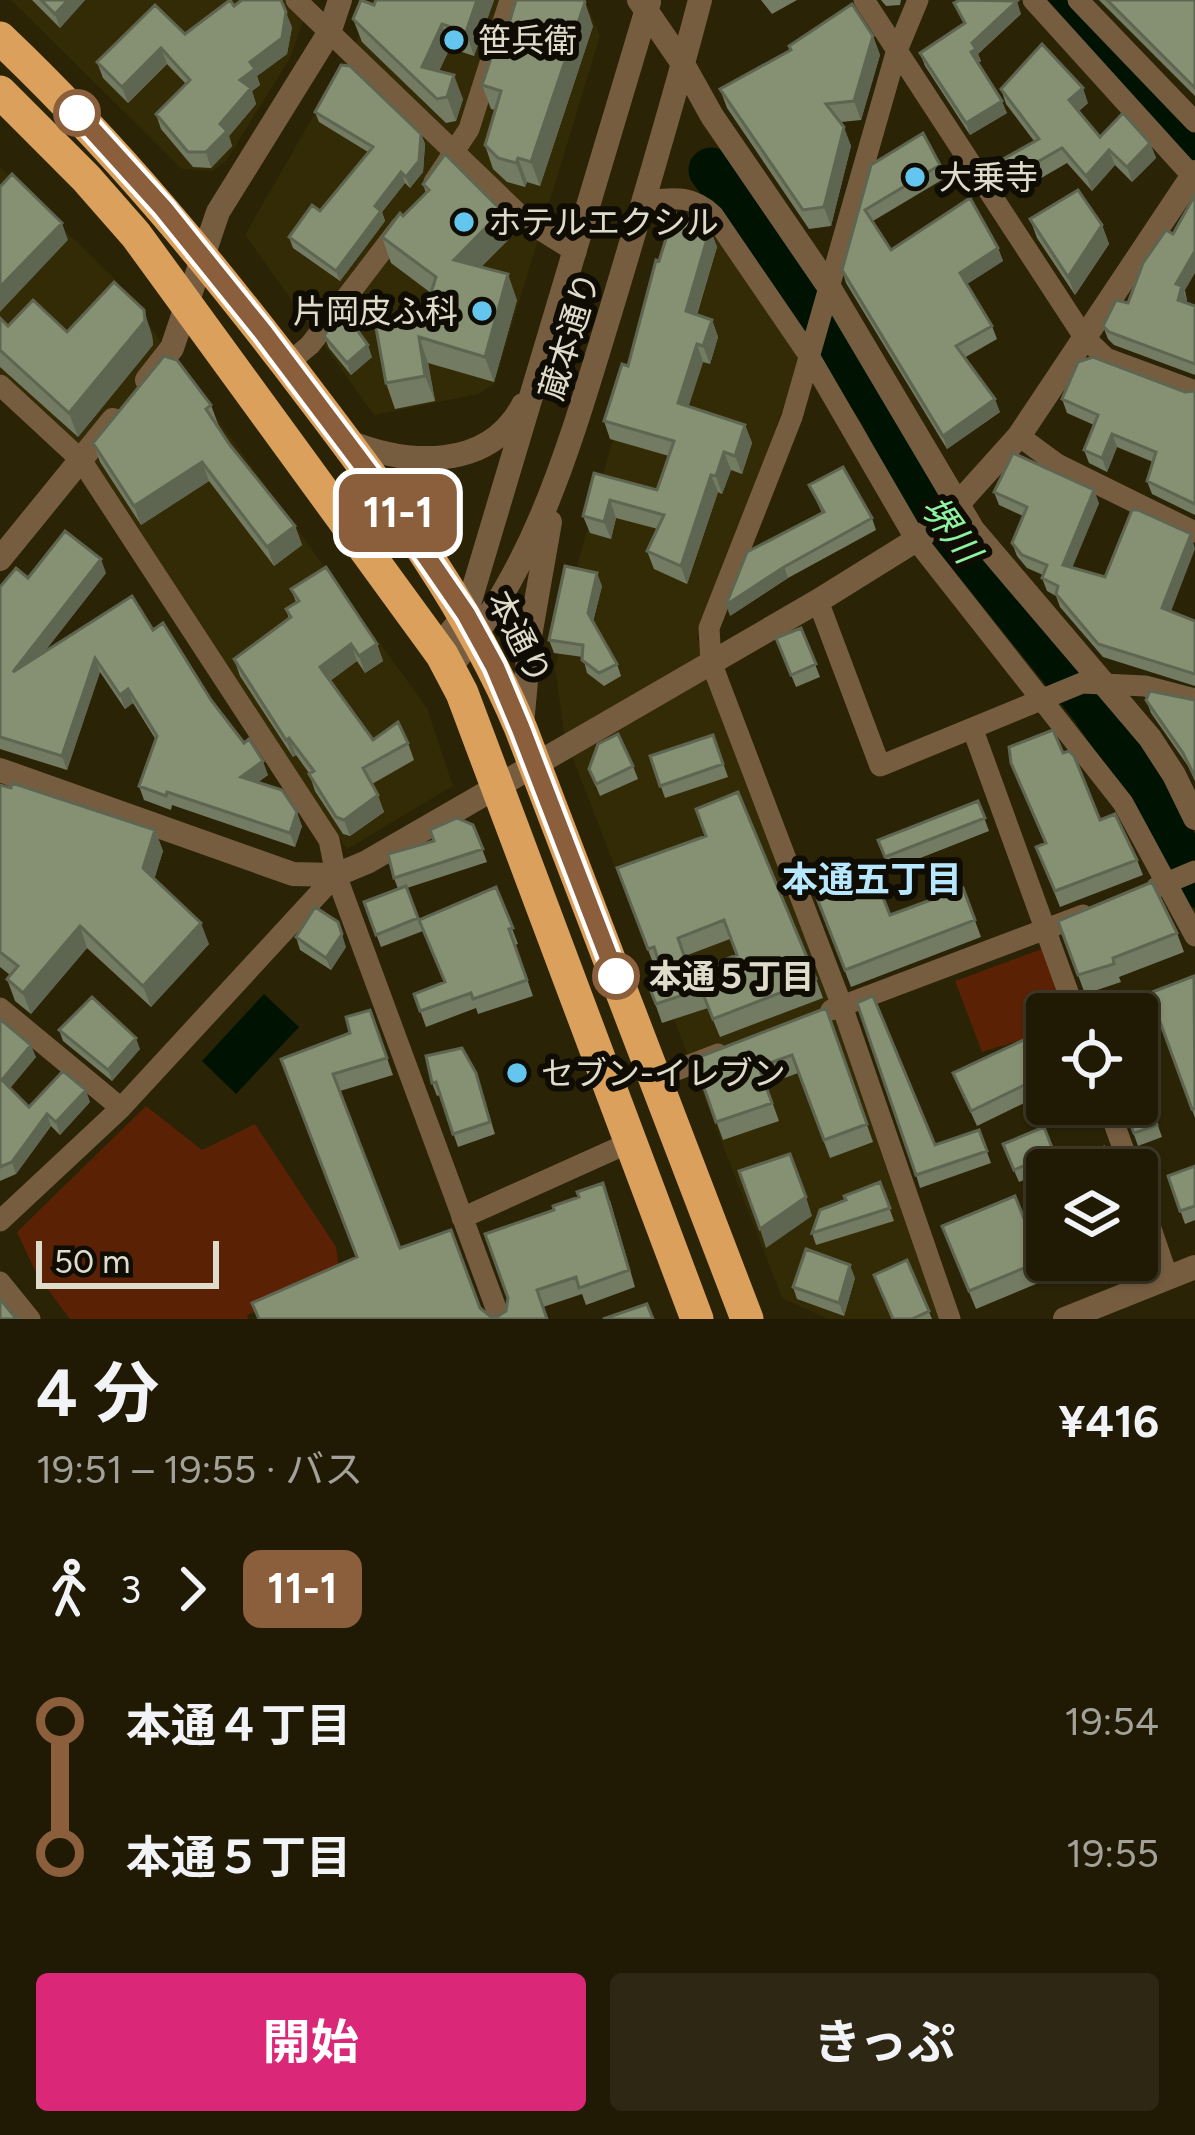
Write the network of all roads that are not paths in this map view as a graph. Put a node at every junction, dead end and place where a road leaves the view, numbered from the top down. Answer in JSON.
{"nodes":[{"id":1,"x":296,"y":0,"type":"edge"},
{"id":2,"x":340,"y":0,"type":"edge"},
{"id":3,"x":510,"y":0,"type":"edge"},
{"id":4,"x":700,"y":0,"type":"edge"},
{"id":5,"x":863,"y":0,"type":"edge"},
{"id":6,"x":918,"y":0,"type":"edge"},
{"id":7,"x":1033,"y":0,"type":"edge"},
{"id":8,"x":1078,"y":0,"type":"edge"},
{"id":9,"x":645,"y":4,"type":"edge"},
{"id":10,"x":329,"y":32,"type":"junction"},
{"id":11,"x":0,"y":38,"type":"edge"},
{"id":12,"x":896,"y":53,"type":"junction"},
{"id":13,"x":683,"y":64,"type":"junction"},
{"id":14,"x":0,"y":92,"type":"edge"},
{"id":15,"x":1195,"y":122,"type":"edge"},
{"id":16,"x":456,"y":153,"type":"junction"},
{"id":17,"x":1194,"y":176,"type":"edge"},
{"id":18,"x":644,"y":201,"type":"junction"},
{"id":19,"x":575,"y":253,"type":"junction"},
{"id":20,"x":201,"y":257,"type":"junction"},
{"id":21,"x":826,"y":292,"type":"junction"},
{"id":22,"x":188,"y":302,"type":"junction"},
{"id":23,"x":1084,"y":338,"type":"junction"},
{"id":24,"x":810,"y":347,"type":"junction"},
{"id":25,"x":287,"y":364,"type":"junction"},
{"id":26,"x":540,"y":370,"type":"junction"},
{"id":27,"x":0,"y":385,"type":"edge"},
{"id":28,"x":1195,"y":391,"type":"edge"},
{"id":29,"x":1019,"y":436,"type":"junction"},
{"id":30,"x":345,"y":440,"type":"junction"},
{"id":31,"x":570,"y":444,"type":"junction"},
{"id":32,"x":80,"y":460,"type":"junction"},
{"id":33,"x":953,"y":508,"type":"junction"},
{"id":34,"x":1195,"y":532,"type":"edge"},
{"id":35,"x":920,"y":536,"type":"junction"},
{"id":36,"x":0,"y":559,"type":"edge"},
{"id":37,"x":818,"y":602,"type":"junction"},
{"id":38,"x":472,"y":625,"type":"junction"},
{"id":39,"x":443,"y":658,"type":"junction"},
{"id":40,"x":711,"y":662,"type":"junction"},
{"id":41,"x":1091,"y":683,"type":"junction"},
{"id":42,"x":1047,"y":696,"type":"junction"},
{"id":43,"x":1195,"y":699,"type":"edge"},
{"id":44,"x":521,"y":729,"type":"junction"},
{"id":45,"x":973,"y":730,"type":"junction"},
{"id":46,"x":534,"y":765,"type":"junction"},
{"id":47,"x":0,"y":770,"type":"edge"},
{"id":48,"x":498,"y":784,"type":"junction"},
{"id":49,"x":1195,"y":818,"type":"edge"},
{"id":50,"x":336,"y":875,"type":"junction"},
{"id":51,"x":1171,"y":881,"type":"edge"},
{"id":52,"x":1106,"y":907,"type":"edge"},
{"id":53,"x":1046,"y":930,"type":"junction"},
{"id":54,"x":1195,"y":936,"type":"edge"},
{"id":55,"x":1068,"y":993,"type":"edge"},
{"id":56,"x":842,"y":1006,"type":"junction"},
{"id":57,"x":0,"y":1008,"type":"edge"},
{"id":58,"x":802,"y":1022,"type":"edge"},
{"id":59,"x":743,"y":1044,"type":"edge"},
{"id":60,"x":656,"y":1078,"type":"junction"},
{"id":61,"x":121,"y":1108,"type":"junction"},
{"id":62,"x":633,"y":1142,"type":"junction"},
{"id":63,"x":462,"y":1218,"type":"junction"},
{"id":64,"x":0,"y":1221,"type":"edge"},
{"id":65,"x":1158,"y":1249,"type":"edge"},
{"id":66,"x":1195,"y":1267,"type":"edge"},
{"id":67,"x":1168,"y":1278,"type":"junction"},
{"id":68,"x":0,"y":1282,"type":"edge"},
{"id":69,"x":30,"y":1319,"type":"edge"},
{"id":70,"x":500,"y":1319,"type":"edge"},
{"id":71,"x":697,"y":1319,"type":"edge"},
{"id":72,"x":747,"y":1319,"type":"edge"},
{"id":73,"x":950,"y":1319,"type":"edge"},
{"id":74,"x":1065,"y":1319,"type":"edge"}],
"edges":[{"from":1,"to":10,"type":"street"},
{"from":2,"to":10,"type":"street"},
{"from":3,"to":16,"type":"street"},
{"from":4,"to":13,"type":"street","name":"蔵本通り"},
{"from":5,"to":12,"type":"street"},
{"from":6,"to":12,"type":"street"},
{"from":7,"to":17,"type":"street"},
{"from":8,"to":15,"type":"street"},
{"from":9,"to":13,"type":"street"},
{"from":9,"to":19,"type":"street","name":"蔵本通り"},
{"from":10,"to":16,"type":"street"},
{"from":10,"to":20,"type":"street"},
{"from":11,"to":20,"type":"highway","name":"本通り"},
{"from":12,"to":21,"type":"street"},
{"from":12,"to":23,"type":"street"},
{"from":13,"to":18,"type":"street","name":"蔵本通り"},
{"from":13,"to":21,"type":"street"},
{"from":14,"to":22,"type":"highway"},
{"from":16,"to":19,"type":"street"},
{"from":16,"to":25,"type":"street"},
{"from":17,"to":23,"type":"street"},
{"from":18,"to":24,"type":"street"},
{"from":18,"to":31,"type":"street","name":"蔵本通り"},
{"from":19,"to":26,"type":"street","name":"蔵本通り"},
{"from":20,"to":22,"type":"street"},
{"from":20,"to":25,"type":"highway","name":"本通り"},
{"from":21,"to":24,"type":"street"},
{"from":21,"to":33,"type":"street"},
{"from":22,"to":32,"type":"street"},
{"from":22,"to":39,"type":"highway"},
{"from":23,"to":28,"type":"street"},
{"from":23,"to":29,"type":"street"},
{"from":24,"to":35,"type":"street"},
{"from":24,"to":40,"type":"street"},
{"from":25,"to":30,"type":"highway","name":"本通り"},
{"from":26,"to":30,"type":"street"},
{"from":26,"to":38,"type":"street","name":"蔵本通り"},
{"from":27,"to":32,"type":"street"},
{"from":29,"to":33,"type":"street"},
{"from":29,"to":34,"type":"street"},
{"from":30,"to":38,"type":"highway","name":"本通り"},
{"from":31,"to":38,"type":"street","name":"蔵本通り"},
{"from":31,"to":44,"type":"street"},
{"from":32,"to":36,"type":"street"},
{"from":32,"to":50,"type":"street"},
{"from":33,"to":35,"type":"street"},
{"from":33,"to":41,"type":"street"},
{"from":35,"to":37,"type":"street"},
{"from":35,"to":42,"type":"street"},
{"from":37,"to":40,"type":"street"},
{"from":37,"to":45,"type":"street"},
{"from":38,"to":39,"type":"street","name":"蔵本通り"},
{"from":38,"to":44,"type":"highway","name":"本通り"},
{"from":39,"to":48,"type":"highway"},
{"from":40,"to":46,"type":"street"},
{"from":40,"to":56,"type":"street"},
{"from":41,"to":42,"type":"street"},
{"from":41,"to":43,"type":"street"},
{"from":41,"to":49,"type":"street"},
{"from":42,"to":45,"type":"street"},
{"from":42,"to":51,"type":"street"},
{"from":44,"to":46,"type":"highway","name":"本通り"},
{"from":45,"to":53,"type":"street"},
{"from":46,"to":48,"type":"street"},
{"from":46,"to":60,"type":"highway","name":"本通り"},
{"from":47,"to":50,"type":"street"},
{"from":48,"to":50,"type":"street"},
{"from":48,"to":62,"type":"highway"},
{"from":50,"to":61,"type":"street"},
{"from":50,"to":63,"type":"street"},
{"from":51,"to":54,"type":"street"},
{"from":52,"to":53,"type":"street"},
{"from":53,"to":55,"type":"street"},
{"from":53,"to":56,"type":"street"},
{"from":56,"to":58,"type":"street"},
{"from":56,"to":73,"type":"street"},
{"from":57,"to":61,"type":"street"},
{"from":59,"to":60,"type":"street"},
{"from":60,"to":72,"type":"highway","name":"本通り"},
{"from":61,"to":64,"type":"street"},
{"from":62,"to":63,"type":"street"},
{"from":62,"to":71,"type":"highway"},
{"from":63,"to":70,"type":"street"},
{"from":65,"to":67,"type":"street"},
{"from":66,"to":67,"type":"street"},
{"from":67,"to":74,"type":"street"},
{"from":68,"to":69,"type":"street"}]}
